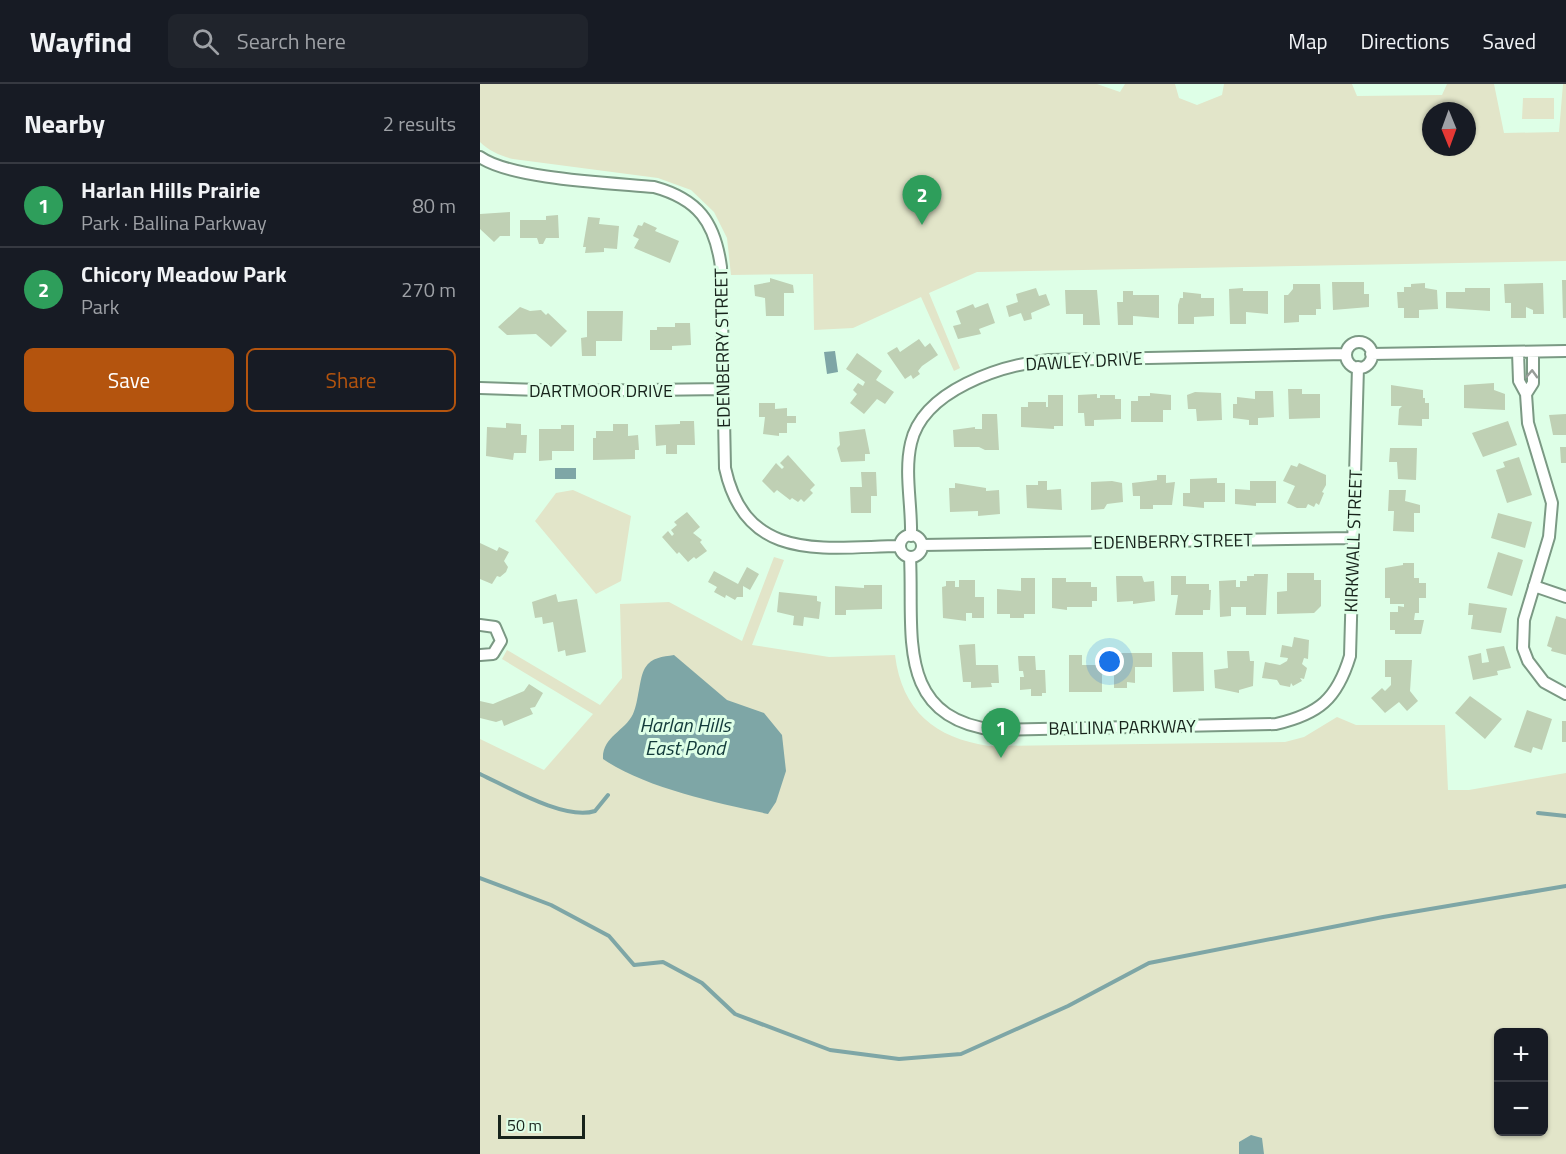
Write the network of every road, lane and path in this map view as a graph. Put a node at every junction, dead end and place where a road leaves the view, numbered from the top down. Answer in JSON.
{"nodes":[{"id":1,"x":480,"y":157,"type":"edge"},
{"id":2,"x":1533,"y":351,"type":"junction"},
{"id":3,"x":1566,"y":351,"type":"edge"},
{"id":4,"x":1518,"y":352,"type":"junction"},
{"id":5,"x":1346,"y":354,"type":"junction"},
{"id":6,"x":1371,"y":354,"type":"junction"},
{"id":7,"x":1359,"y":367,"type":"junction"},
{"id":8,"x":480,"y":388,"type":"edge"},
{"id":9,"x":723,"y":388,"type":"junction"},
{"id":10,"x":1526,"y":394,"type":"junction"},
{"id":11,"x":911,"y":536,"type":"junction"},
{"id":12,"x":1353,"y":538,"type":"junction"},
{"id":13,"x":922,"y":545,"type":"junction"},
{"id":14,"x":900,"y":546,"type":"junction"},
{"id":15,"x":910,"y":557,"type":"junction"},
{"id":16,"x":1534,"y":586,"type":"junction"},
{"id":17,"x":1566,"y":597,"type":"edge"},
{"id":18,"x":480,"y":625,"type":"edge"},
{"id":19,"x":480,"y":655,"type":"edge"},
{"id":20,"x":1566,"y":694,"type":"edge"},
{"id":21,"x":1322,"y":706,"type":"joint"}],
"edges":[{"from":1,"to":9,"type":"street","name":"EDENBERRY STREET"},
{"from":2,"to":3,"type":"street"},
{"from":2,"to":4,"type":"street"},
{"from":10,"to":2,"type":"street","one_way":true},
{"from":4,"to":6,"type":"street"},
{"from":4,"to":10,"type":"street"},
{"from":5,"to":6,"type":"street"},
{"from":5,"to":7,"type":"street"},
{"from":5,"to":11,"type":"street","name":"DAWLEY DRIVE"},
{"from":6,"to":7,"type":"street"},
{"from":7,"to":12,"type":"street","name":"KIRKWALL STREET"},
{"from":8,"to":9,"type":"street","name":"DARTMOOR DRIVE"},
{"from":9,"to":14,"type":"street","name":"EDENBERRY STREET"},
{"from":10,"to":16,"type":"street"},
{"from":11,"to":13,"type":"street"},
{"from":11,"to":14,"type":"street"},
{"from":12,"to":13,"type":"street","name":"EDENBERRY STREET"},
{"from":12,"to":21,"type":"street","name":"KIRKWALL STREET"},
{"from":13,"to":15,"type":"street"},
{"from":14,"to":15,"type":"street"},
{"from":15,"to":21,"type":"street","name":"BALLINA PARKWAY"},
{"from":16,"to":17,"type":"street"},
{"from":16,"to":20,"type":"street"},
{"from":18,"to":19,"type":"street"}]}
